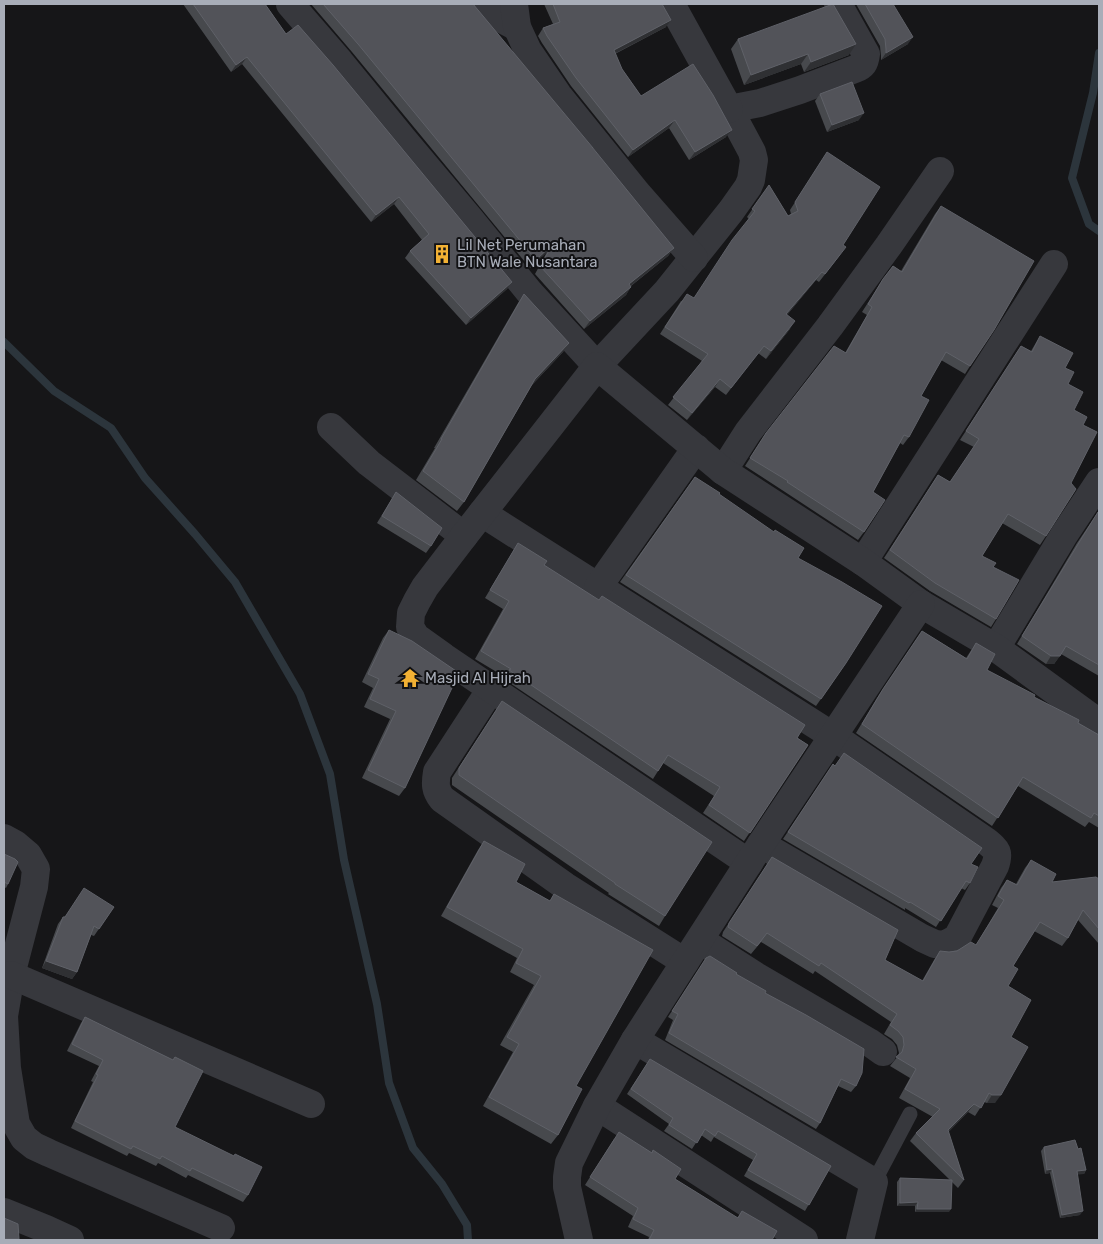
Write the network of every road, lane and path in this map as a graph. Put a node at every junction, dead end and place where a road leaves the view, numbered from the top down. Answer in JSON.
{"nodes":[{"id":1,"x":290,"y":4,"type":"edge"},
{"id":2,"x":481,"y":4,"type":"edge"},
{"id":3,"x":671,"y":4,"type":"edge"},
{"id":4,"x":838,"y":4,"type":"edge"},
{"id":5,"x":515,"y":15,"type":"edge"},
{"id":6,"x":728,"y":109,"type":"junction"},
{"id":7,"x":940,"y":171,"type":"dead end"},
{"id":8,"x":694,"y":258,"type":"junction"},
{"id":9,"x":1054,"y":264,"type":"dead end"},
{"id":10,"x":597,"y":366,"type":"junction"},
{"id":11,"x":331,"y":428,"type":"dead end"},
{"id":12,"x":696,"y":448,"type":"junction"},
{"id":13,"x":723,"y":471,"type":"junction"},
{"id":14,"x":1099,"y":482,"type":"edge"},
{"id":15,"x":482,"y":514,"type":"junction"},
{"id":16,"x":464,"y":536,"type":"junction"},
{"id":17,"x":863,"y":562,"type":"junction"},
{"id":18,"x":598,"y":587,"type":"junction"},
{"id":19,"x":921,"y":604,"type":"junction"},
{"id":20,"x":996,"y":648,"type":"junction"},
{"id":21,"x":491,"y":690,"type":"junction"},
{"id":22,"x":1099,"y":723,"type":"edge"},
{"id":23,"x":832,"y":736,"type":"junction"},
{"id":24,"x":4,"y":838,"type":"edge"},
{"id":25,"x":755,"y":854,"type":"junction"},
{"id":26,"x":700,"y":940,"type":"junction"},
{"id":27,"x":685,"y":962,"type":"junction"},
{"id":28,"x":10,"y":975,"type":"junction"},
{"id":29,"x":635,"y":1040,"type":"junction"},
{"id":30,"x":883,"y":1052,"type":"dead end"},
{"id":31,"x":311,"y":1104,"type":"dead end"},
{"id":32,"x":597,"y":1106,"type":"junction"},
{"id":33,"x":910,"y":1114,"type":"dead end"},
{"id":34,"x":874,"y":1182,"type":"junction"},
{"id":35,"x":4,"y":1212,"type":"edge"},
{"id":36,"x":221,"y":1228,"type":"dead end"},
{"id":37,"x":70,"y":1240,"type":"edge"},
{"id":38,"x":580,"y":1240,"type":"edge"},
{"id":39,"x":804,"y":1240,"type":"edge"},
{"id":40,"x":860,"y":1240,"type":"edge"}],
"edges":[{"from":1,"to":10,"type":"street"},
{"from":2,"to":5,"type":"street"},
{"from":3,"to":6,"type":"street"},
{"from":4,"to":6,"type":"street"},
{"from":5,"to":8,"type":"street"},
{"from":6,"to":8,"type":"street"},
{"from":7,"to":13,"type":"street"},
{"from":8,"to":10,"type":"street"},
{"from":9,"to":17,"type":"street"},
{"from":10,"to":12,"type":"street"},
{"from":10,"to":15,"type":"street"},
{"from":11,"to":16,"type":"street"},
{"from":12,"to":13,"type":"street"},
{"from":12,"to":18,"type":"street"},
{"from":13,"to":17,"type":"street"},
{"from":14,"to":20,"type":"street"},
{"from":15,"to":16,"type":"street"},
{"from":15,"to":18,"type":"street"},
{"from":16,"to":21,"type":"street"},
{"from":17,"to":19,"type":"street"},
{"from":18,"to":23,"type":"street"},
{"from":19,"to":20,"type":"street"},
{"from":19,"to":23,"type":"street"},
{"from":20,"to":22,"type":"street"},
{"from":21,"to":25,"type":"street"},
{"from":21,"to":27,"type":"street"},
{"from":23,"to":25,"type":"street"},
{"from":23,"to":25,"type":"street"},
{"from":24,"to":28,"type":"street"},
{"from":25,"to":26,"type":"street"},
{"from":26,"to":27,"type":"street"},
{"from":26,"to":30,"type":"street"},
{"from":27,"to":29,"type":"street"},
{"from":28,"to":31,"type":"street"},
{"from":28,"to":36,"type":"street"},
{"from":29,"to":32,"type":"street"},
{"from":29,"to":34,"type":"street"},
{"from":32,"to":38,"type":"street"},
{"from":32,"to":39,"type":"street"},
{"from":33,"to":34,"type":"lane"},
{"from":34,"to":40,"type":"street"},
{"from":35,"to":37,"type":"street"}]}
